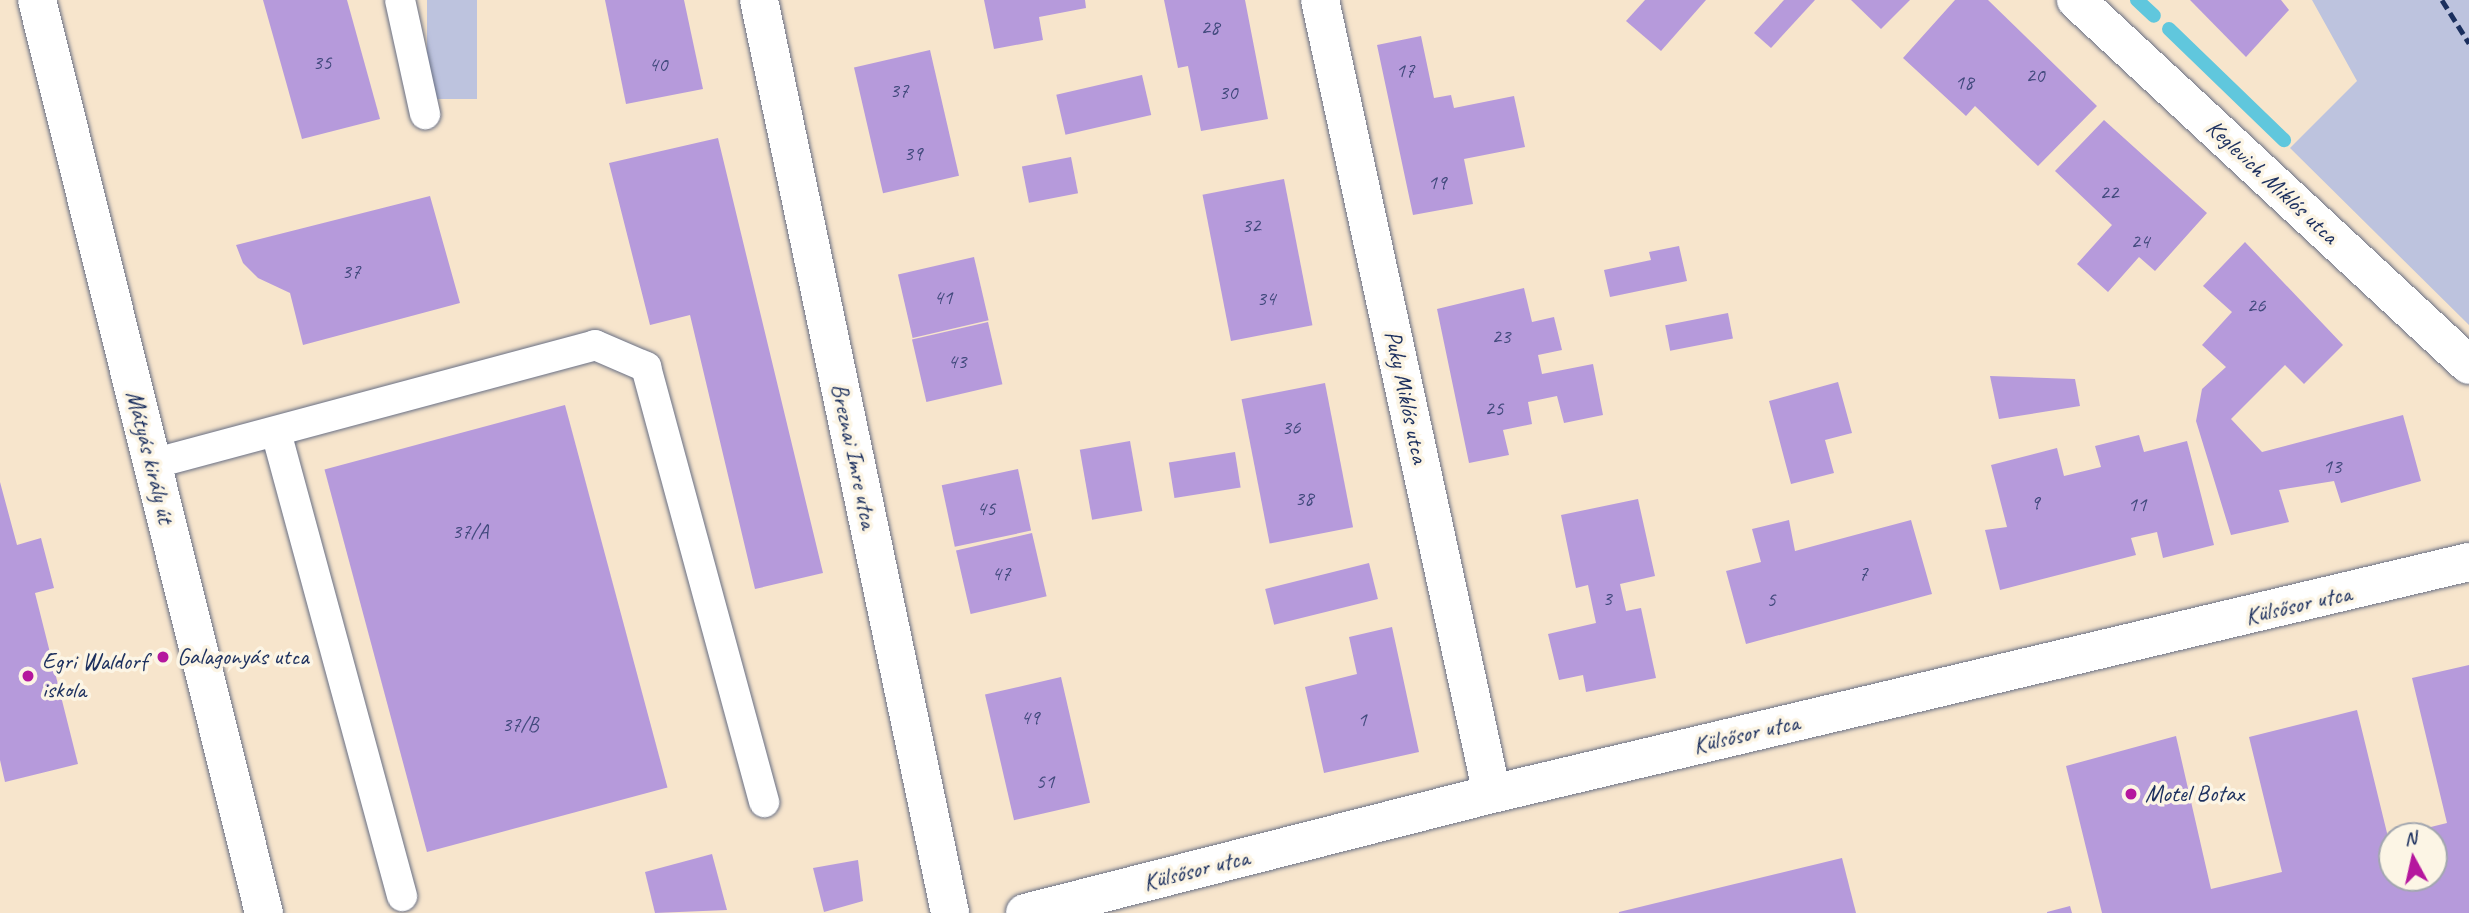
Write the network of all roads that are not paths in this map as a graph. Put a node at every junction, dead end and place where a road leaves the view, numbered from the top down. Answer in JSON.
{"nodes":[{"id":1,"x":37,"y":0,"type":"edge"},
{"id":2,"x":400,"y":0,"type":"edge"},
{"id":3,"x":759,"y":0,"type":"edge"},
{"id":4,"x":1320,"y":0,"type":"edge"},
{"id":5,"x":2076,"y":0,"type":"edge"},
{"id":6,"x":425,"y":114,"type":"dead end"},
{"id":7,"x":2469,"y":365,"type":"edge"},
{"id":8,"x":276,"y":432,"type":"junction"},
{"id":9,"x":152,"y":464,"type":"junction"},
{"id":10,"x":2469,"y":562,"type":"edge"},
{"id":11,"x":1492,"y":794,"type":"junction"},
{"id":12,"x":764,"y":802,"type":"dead end"},
{"id":13,"x":402,"y":896,"type":"dead end"},
{"id":14,"x":264,"y":913,"type":"edge"},
{"id":15,"x":950,"y":913,"type":"edge"},
{"id":16,"x":1025,"y":913,"type":"edge"}],
"edges":[{"from":1,"to":9,"type":"street","name":"Mátyás király út"},
{"from":2,"to":6,"type":"lane"},
{"from":3,"to":15,"type":"street","name":"Breznai Imre utca"},
{"from":4,"to":11,"type":"street","name":"Puky Miklós utca"},
{"from":5,"to":7,"type":"street","name":"Keglevich Miklós utca"},
{"from":8,"to":9,"type":"lane"},
{"from":8,"to":12,"type":"lane"},
{"from":8,"to":13,"type":"lane"},
{"from":9,"to":14,"type":"street","name":"Mátyás király út"},
{"from":10,"to":11,"type":"street","name":"Külsősor utca"},
{"from":11,"to":16,"type":"street","name":"Külsősor utca"}]}
